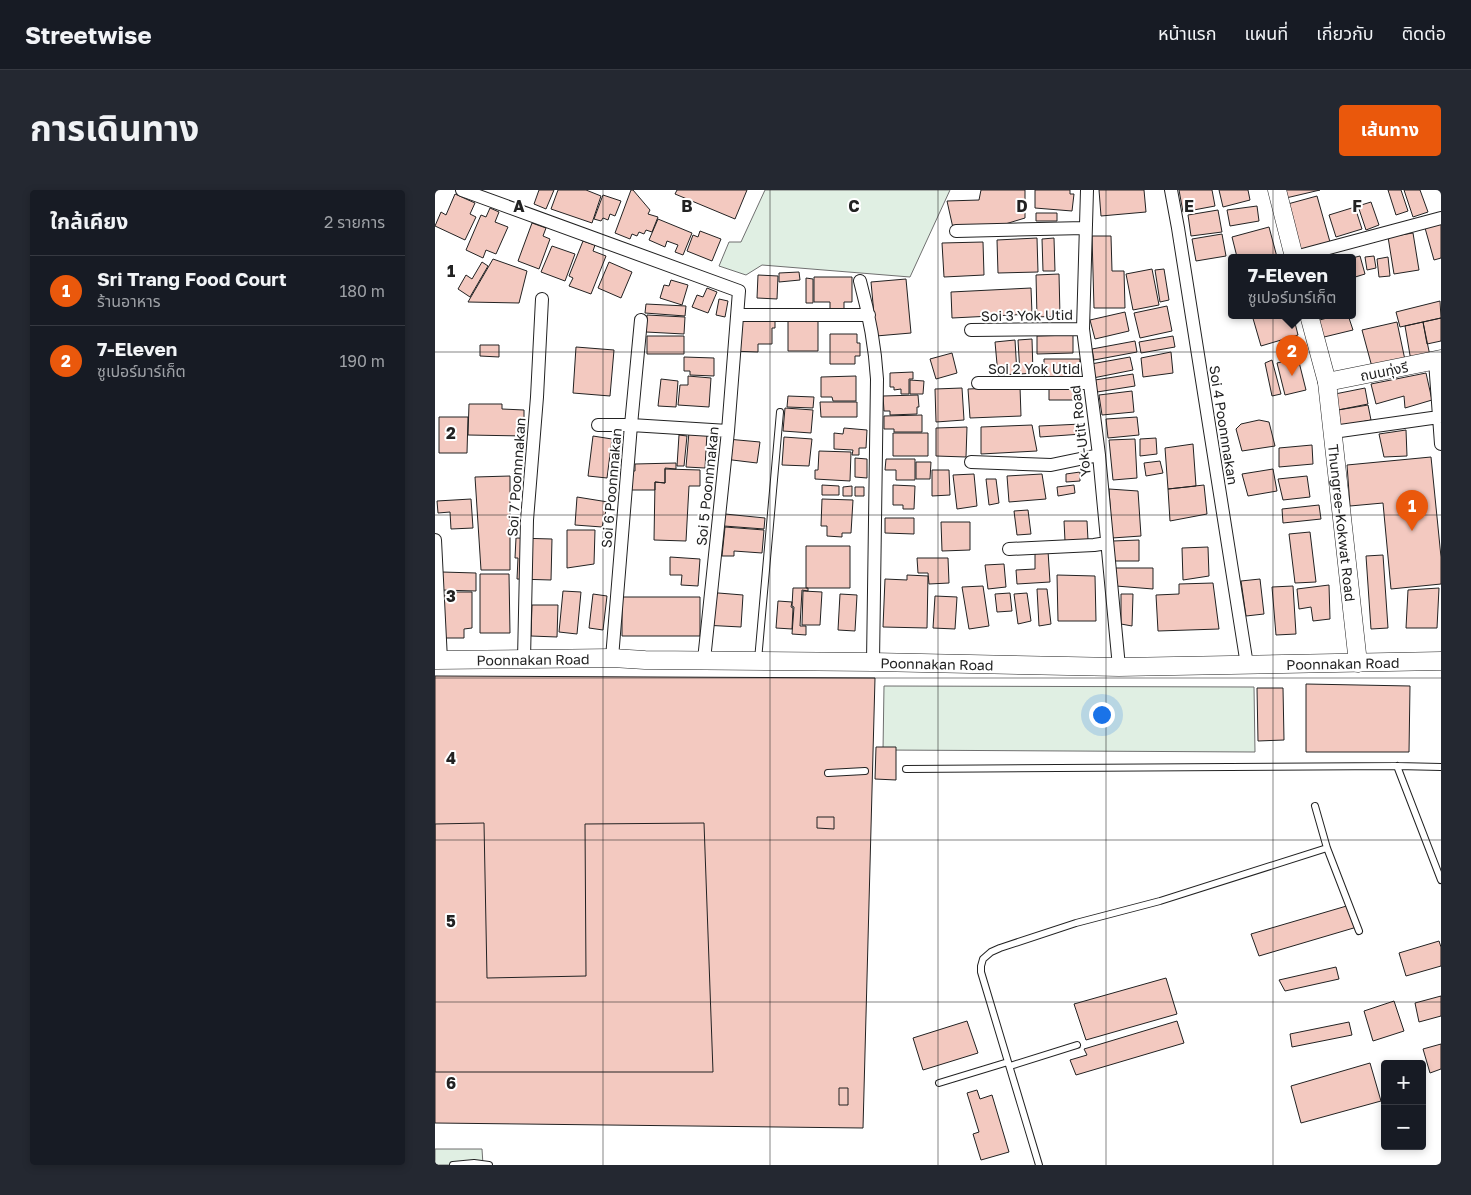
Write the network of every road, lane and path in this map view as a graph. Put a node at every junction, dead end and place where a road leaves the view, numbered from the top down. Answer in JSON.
{"nodes":[{"id":1,"x":462,"y":190,"type":"edge"},
{"id":2,"x":1087,"y":190,"type":"edge"},
{"id":3,"x":1171,"y":190,"type":"edge"},
{"id":4,"x":1277,"y":190,"type":"edge"},
{"id":5,"x":1441,"y":218,"type":"edge"},
{"id":6,"x":1085,"y":228,"type":"junction"},
{"id":7,"x":957,"y":231,"type":"dead end"},
{"id":8,"x":1294,"y":254,"type":"edge"},
{"id":9,"x":1306,"y":254,"type":"edge"},
{"id":10,"x":860,"y":281,"type":"dead end"},
{"id":11,"x":542,"y":298,"type":"dead end"},
{"id":12,"x":738,"y":314,"type":"junction"},
{"id":13,"x":869,"y":315,"type":"junction"},
{"id":14,"x":1310,"y":319,"type":"edge"},
{"id":15,"x":641,"y":320,"type":"dead end"},
{"id":16,"x":1083,"y":329,"type":"junction"},
{"id":17,"x":971,"y":330,"type":"dead end"},
{"id":18,"x":1438,"y":360,"type":"edge"},
{"id":19,"x":1327,"y":382,"type":"junction"},
{"id":20,"x":978,"y":383,"type":"dead end"},
{"id":21,"x":1089,"y":383,"type":"junction"},
{"id":22,"x":780,"y":412,"type":"dead end"},
{"id":23,"x":1439,"y":417,"type":"junction"},
{"id":24,"x":598,"y":425,"type":"dead end"},
{"id":25,"x":631,"y":425,"type":"junction"},
{"id":26,"x":728,"y":431,"type":"junction"},
{"id":27,"x":1333,"y":432,"type":"junction"},
{"id":28,"x":1441,"y":444,"type":"edge"},
{"id":29,"x":1099,"y":455,"type":"junction"},
{"id":30,"x":971,"y":462,"type":"dead end"},
{"id":31,"x":435,"y":540,"type":"edge"},
{"id":32,"x":1107,"y":543,"type":"junction"},
{"id":33,"x":1009,"y":549,"type":"dead end"},
{"id":34,"x":611,"y":658,"type":"junction"},
{"id":35,"x":524,"y":659,"type":"junction"},
{"id":36,"x":438,"y":660,"type":"edge"},
{"id":37,"x":704,"y":660,"type":"junction"},
{"id":38,"x":757,"y":661,"type":"junction"},
{"id":39,"x":1441,"y":661,"type":"edge"},
{"id":40,"x":873,"y":662,"type":"junction"},
{"id":41,"x":1358,"y":663,"type":"junction"},
{"id":42,"x":1247,"y":665,"type":"junction"},
{"id":43,"x":1119,"y":667,"type":"junction"},
{"id":44,"x":1397,"y":766,"type":"junction"},
{"id":45,"x":1441,"y":767,"type":"edge"},
{"id":46,"x":906,"y":769,"type":"dead end"},
{"id":47,"x":865,"y":770,"type":"dead end"},
{"id":48,"x":828,"y":773,"type":"dead end"},
{"id":49,"x":1315,"y":806,"type":"dead end"},
{"id":50,"x":1327,"y":848,"type":"junction"},
{"id":51,"x":1441,"y":880,"type":"edge"},
{"id":52,"x":1359,"y":931,"type":"dead end"},
{"id":53,"x":1077,"y":1045,"type":"dead end"},
{"id":54,"x":1009,"y":1064,"type":"junction"},
{"id":55,"x":939,"y":1083,"type":"dead end"},
{"id":56,"x":453,"y":1165,"type":"edge"},
{"id":57,"x":489,"y":1165,"type":"edge"},
{"id":58,"x":1039,"y":1165,"type":"edge"}],
"edges":[{"from":1,"to":12,"type":"street","name":"Soi 5 Poonnnakan"},
{"from":2,"to":6,"type":"street","name":"Yok-Utit Road"},
{"from":3,"to":42,"type":"street","name":"Soi 4 Poonnnakan"},
{"from":4,"to":8,"type":"street"},
{"from":5,"to":9,"type":"street"},
{"from":6,"to":7,"type":"street"},
{"from":6,"to":16,"type":"street","name":"Yok-Utit Road"},
{"from":10,"to":13,"type":"street"},
{"from":11,"to":35,"type":"street","name":"Soi 7 Poonnnakan"},
{"from":12,"to":13,"type":"street"},
{"from":12,"to":26,"type":"street","name":"Soi 5 Poonnnakan"},
{"from":13,"to":40,"type":"street"},
{"from":14,"to":19,"type":"street","name":"Thungree-Kokwat Road"},
{"from":15,"to":25,"type":"street","name":"Soi 6 Poonnnakan"},
{"from":16,"to":17,"type":"street","name":"Soi 3 Yok Utid"},
{"from":16,"to":21,"type":"street","name":"Yok-Utit Road"},
{"from":18,"to":19,"type":"street","name":"ถนนทุ่งรี"},
{"from":18,"to":23,"type":"street"},
{"from":19,"to":27,"type":"street","name":"Thungree-Kokwat Road"},
{"from":20,"to":21,"type":"street","name":"Soi 2 Yok Utid"},
{"from":21,"to":29,"type":"street","name":"Yok-Utit Road"},
{"from":22,"to":38,"type":"lane"},
{"from":23,"to":27,"type":"street"},
{"from":23,"to":28,"type":"street"},
{"from":24,"to":25,"type":"street"},
{"from":25,"to":26,"type":"street"},
{"from":25,"to":34,"type":"street","name":"Soi 6 Poonnnakan"},
{"from":26,"to":37,"type":"street","name":"Soi 5 Poonnnakan"},
{"from":27,"to":41,"type":"street","name":"Thungree-Kokwat Road"},
{"from":29,"to":30,"type":"street"},
{"from":29,"to":32,"type":"street","name":"Yok-Utit Road"},
{"from":31,"to":36,"type":"street"},
{"from":32,"to":33,"type":"street"},
{"from":32,"to":43,"type":"street","name":"Yok-Utit Road"},
{"from":34,"to":35,"type":"street","name":"Poonnakan Road"},
{"from":34,"to":37,"type":"street","name":"Poonnakan Road"},
{"from":35,"to":36,"type":"street","name":"Poonnakan Road"},
{"from":37,"to":38,"type":"street","name":"Poonnakan Road"},
{"from":38,"to":40,"type":"street","name":"Poonnakan Road"},
{"from":39,"to":41,"type":"street","name":"Poonnakan Road"},
{"from":40,"to":43,"type":"street","name":"Poonnakan Road"},
{"from":41,"to":42,"type":"street","name":"Poonnakan Road"},
{"from":42,"to":43,"type":"street","name":"Poonnakan Road"},
{"from":44,"to":45,"type":"lane"},
{"from":44,"to":46,"type":"lane"},
{"from":44,"to":51,"type":"lane"},
{"from":47,"to":48,"type":"lane"},
{"from":49,"to":50,"type":"lane"},
{"from":50,"to":52,"type":"lane"},
{"from":50,"to":54,"type":"lane"},
{"from":53,"to":54,"type":"lane"},
{"from":54,"to":55,"type":"lane"},
{"from":54,"to":58,"type":"lane"},
{"from":56,"to":57,"type":"lane"}]}
